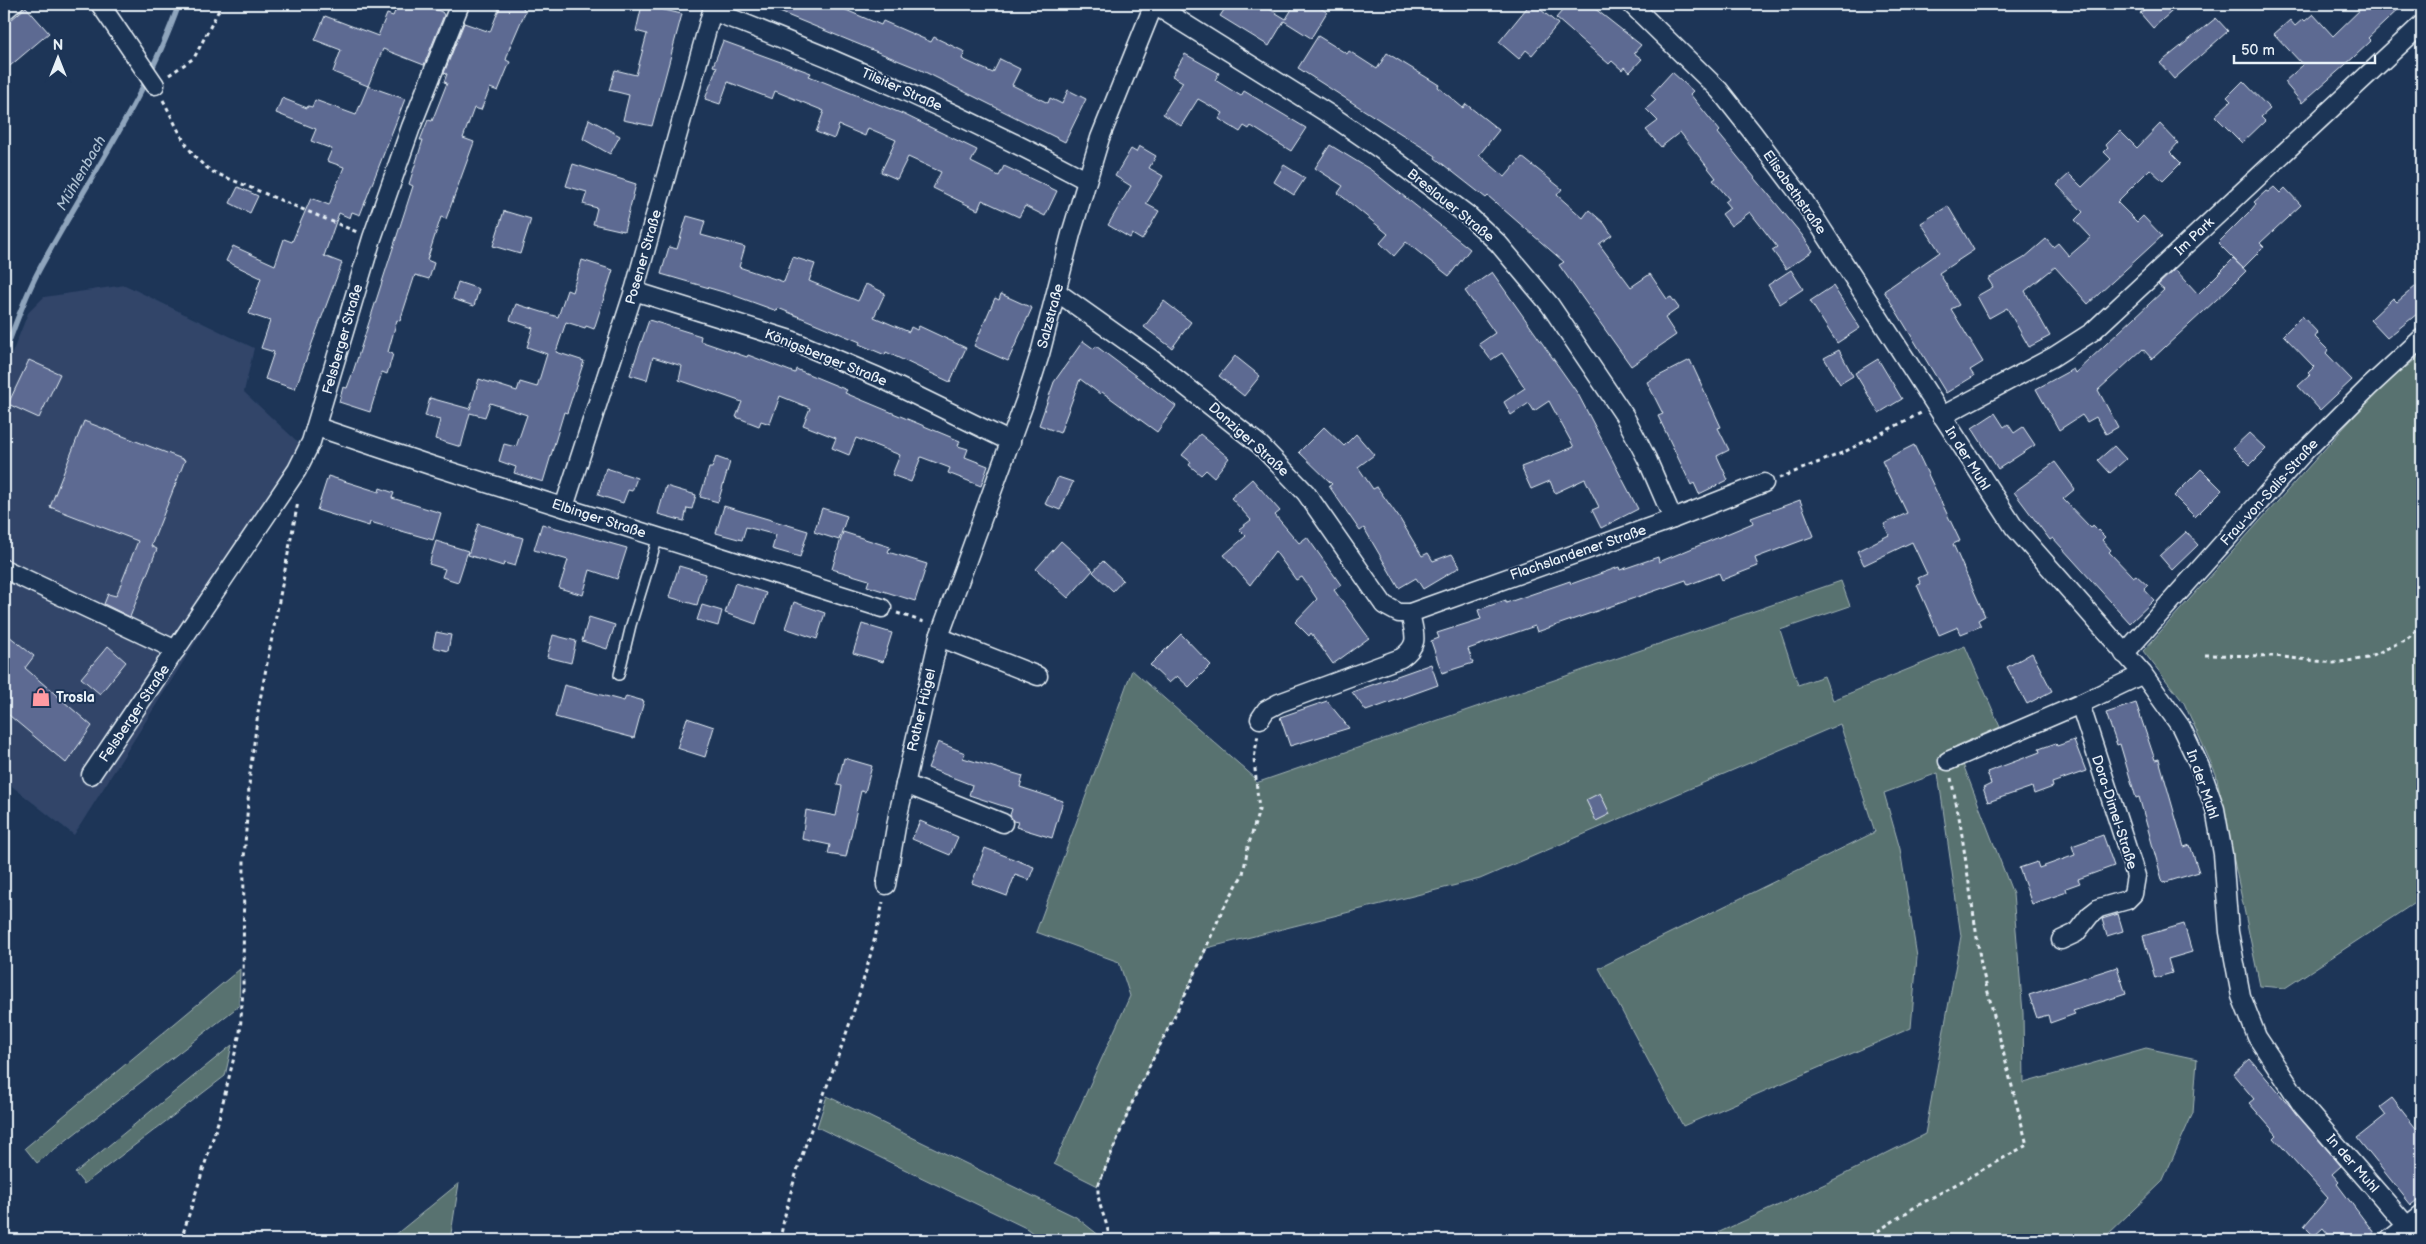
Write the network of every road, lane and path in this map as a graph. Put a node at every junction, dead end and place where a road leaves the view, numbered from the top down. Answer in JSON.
{"nodes":[{"id":1,"x":19,"y":4,"type":"edge"},
{"id":2,"x":100,"y":4,"type":"edge"},
{"id":3,"x":222,"y":4,"type":"edge"},
{"id":4,"x":460,"y":4,"type":"edge"},
{"id":5,"x":1154,"y":4,"type":"edge"},
{"id":6,"x":1631,"y":4,"type":"edge"},
{"id":7,"x":713,"y":8,"type":"edge"},
{"id":8,"x":4,"y":17,"type":"edge"},
{"id":9,"x":2422,"y":24,"type":"edge"},
{"id":10,"x":155,"y":85,"type":"junction"},
{"id":11,"x":1086,"y":180,"type":"junction"},
{"id":12,"x":372,"y":238,"type":"junction"},
{"id":13,"x":634,"y":291,"type":"junction"},
{"id":14,"x":1057,"y":292,"type":"junction"},
{"id":15,"x":2422,"y":338,"type":"edge"},
{"id":16,"x":1936,"y":408,"type":"junction"},
{"id":17,"x":317,"y":427,"type":"junction"},
{"id":18,"x":1012,"y":442,"type":"junction"},
{"id":19,"x":1764,"y":483,"type":"joint"},
{"id":20,"x":298,"y":501,"type":"dead end"},
{"id":21,"x":564,"y":507,"type":"junction"},
{"id":22,"x":1673,"y":519,"type":"junction"},
{"id":23,"x":658,"y":537,"type":"junction"},
{"id":24,"x":4,"y":569,"type":"edge"},
{"id":25,"x":882,"y":608,"type":"joint"},
{"id":26,"x":1410,"y":613,"type":"junction"},
{"id":27,"x":2422,"y":626,"type":"edge"},
{"id":28,"x":940,"y":632,"type":"junction"},
{"id":29,"x":176,"y":650,"type":"junction"},
{"id":30,"x":2124,"y":654,"type":"junction"},
{"id":31,"x":2205,"y":655,"type":"dead end"},
{"id":32,"x":2143,"y":674,"type":"junction"},
{"id":33,"x":619,"y":675,"type":"dead end"},
{"id":34,"x":1038,"y":676,"type":"dead end"},
{"id":35,"x":2080,"y":704,"type":"junction"},
{"id":36,"x":1260,"y":719,"type":"joint"},
{"id":37,"x":1948,"y":761,"type":"joint"},
{"id":38,"x":91,"y":775,"type":"dead end"},
{"id":39,"x":905,"y":784,"type":"junction"},
{"id":40,"x":1003,"y":823,"type":"dead end"},
{"id":41,"x":886,"y":886,"type":"joint"},
{"id":42,"x":2061,"y":940,"type":"dead end"},
{"id":43,"x":2422,"y":1214,"type":"edge"},
{"id":44,"x":2407,"y":1226,"type":"junction"},
{"id":45,"x":181,"y":1240,"type":"edge"},
{"id":46,"x":780,"y":1240,"type":"edge"},
{"id":47,"x":1108,"y":1240,"type":"edge"},
{"id":48,"x":1864,"y":1240,"type":"edge"},
{"id":49,"x":2389,"y":1240,"type":"edge"},
{"id":50,"x":2420,"y":1240,"type":"edge"}],
"edges":[{"from":1,"to":8,"type":"lane"},
{"from":2,"to":10,"type":"street"},
{"from":3,"to":10,"type":"path"},
{"from":4,"to":12,"type":"street","name":"Felsberger Straße"},
{"from":5,"to":11,"type":"street","name":"Salzstraße"},
{"from":5,"to":22,"type":"street","name":"Breslauer Straße"},
{"from":6,"to":16,"type":"street","name":"Elisabethstraße"},
{"from":7,"to":11,"type":"street","name":"Tilsiter Straße"},
{"from":7,"to":13,"type":"street","name":"Posener Straße"},
{"from":9,"to":16,"type":"street","name":"Im Park"},
{"from":10,"to":12,"type":"path"},
{"from":11,"to":14,"type":"street","name":"Salzstraße"},
{"from":12,"to":17,"type":"street","name":"Felsberger Straße"},
{"from":13,"to":18,"type":"street","name":"Königsberger Straße"},
{"from":13,"to":21,"type":"street","name":"Posener Straße"},
{"from":14,"to":18,"type":"street","name":"Salzstraße"},
{"from":14,"to":26,"type":"street","name":"Danziger Straße"},
{"from":15,"to":30,"type":"street","name":"Frau-von-Salis-Straße"},
{"from":16,"to":19,"type":"path"},
{"from":16,"to":30,"type":"street","name":"In der Muhl"},
{"from":17,"to":21,"type":"street","name":"Elbinger Straße"},
{"from":17,"to":29,"type":"street","name":"Felsberger Straße"},
{"from":18,"to":28,"type":"street","name":"Salzstraße"},
{"from":19,"to":22,"type":"street","name":"Flachslandener Straße"},
{"from":20,"to":45,"type":"path"},
{"from":21,"to":23,"type":"street","name":"Elbinger Straße"},
{"from":22,"to":26,"type":"street","name":"Flachslandener Straße"},
{"from":23,"to":25,"type":"street","name":"Elbinger Straße"},
{"from":23,"to":33,"type":"lane"},
{"from":24,"to":29,"type":"street","name":"Felsberger Straße"},
{"from":25,"to":28,"type":"path"},
{"from":26,"to":36,"type":"street"},
{"from":27,"to":31,"type":"path"},
{"from":28,"to":34,"type":"street"},
{"from":28,"to":39,"type":"street","name":"Rother Hügel"},
{"from":29,"to":38,"type":"street","name":"Felsberger Straße"},
{"from":30,"to":32,"type":"street","name":"In der Muhl"},
{"from":32,"to":35,"type":"street"},
{"from":32,"to":44,"type":"street","name":"In der Muhl"},
{"from":35,"to":37,"type":"street"},
{"from":35,"to":42,"type":"street","name":"Dora-Dimel-Straße"},
{"from":36,"to":47,"type":"path"},
{"from":37,"to":48,"type":"path"},
{"from":39,"to":40,"type":"street"},
{"from":39,"to":41,"type":"street","name":"Rother Hügel"},
{"from":41,"to":46,"type":"path"},
{"from":43,"to":44,"type":"street"},
{"from":44,"to":49,"type":"street"},
{"from":44,"to":50,"type":"lane"}]}
